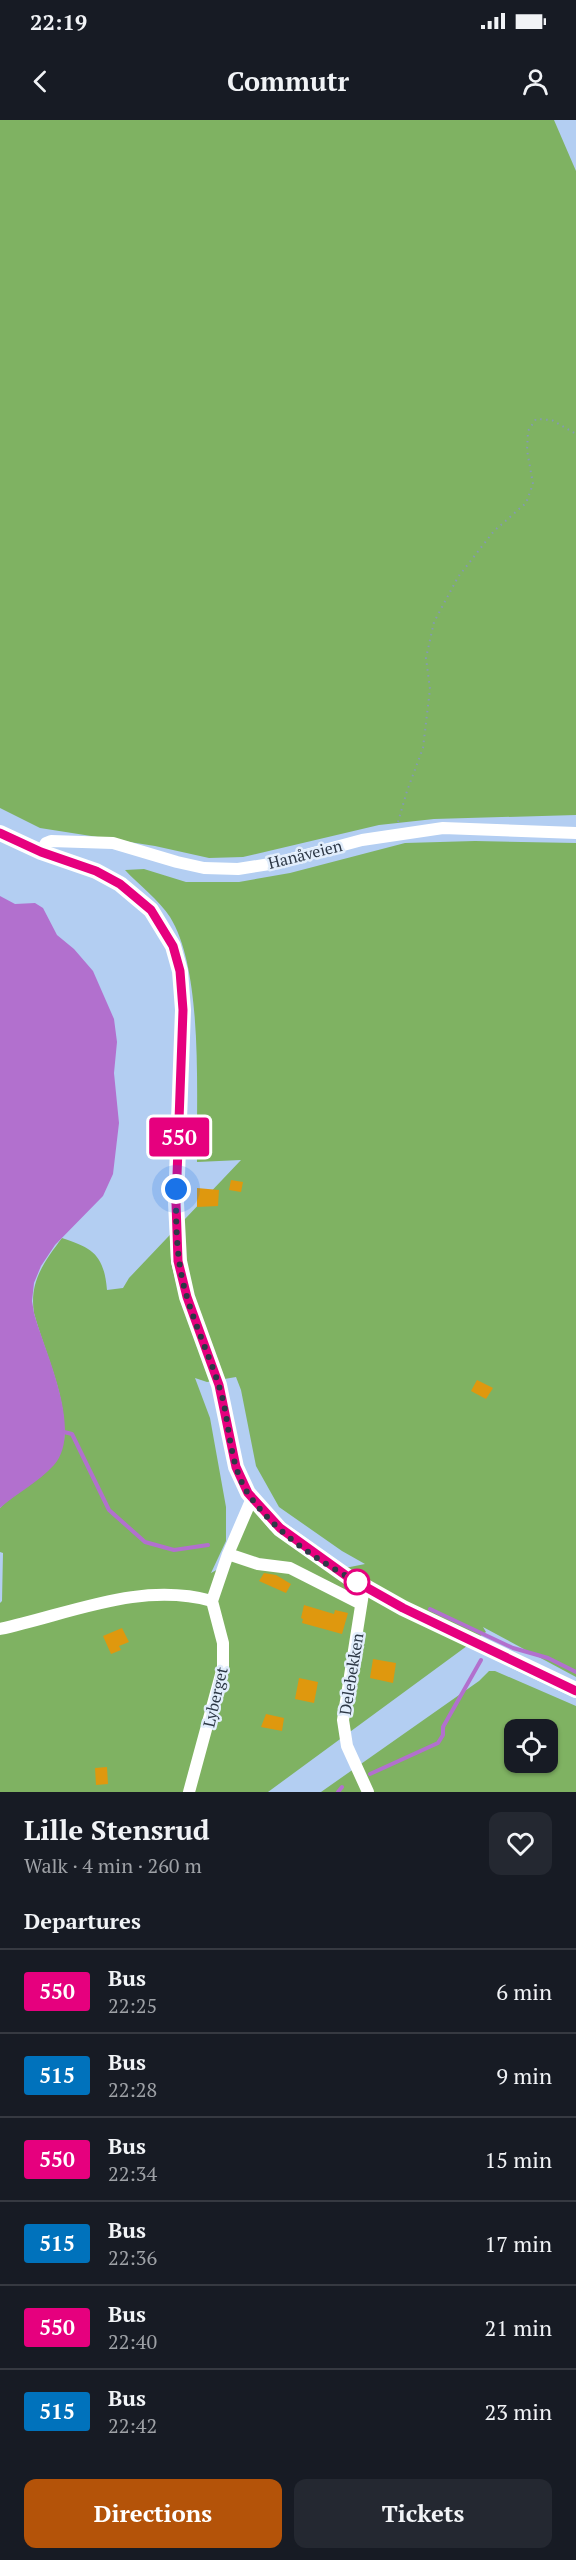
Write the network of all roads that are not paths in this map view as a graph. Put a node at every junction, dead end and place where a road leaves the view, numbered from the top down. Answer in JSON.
{"nodes":[{"id":1,"x":576,"y":832,"type":"edge"},
{"id":2,"x":0,"y":833,"type":"edge"},
{"id":3,"x":41,"y":852,"type":"junction"},
{"id":4,"x":252,"y":1498,"type":"junction"},
{"id":5,"x":228,"y":1554,"type":"junction"},
{"id":6,"x":364,"y":1587,"type":"junction"},
{"id":7,"x":212,"y":1601,"type":"junction"},
{"id":8,"x":361,"y":1604,"type":"junction"},
{"id":9,"x":0,"y":1629,"type":"edge"},
{"id":10,"x":576,"y":1690,"type":"edge"},
{"id":11,"x":189,"y":1792,"type":"edge"},
{"id":12,"x":368,"y":1792,"type":"edge"}],
"edges":[{"from":1,"to":3,"type":"street","name":"Hanåveien"},
{"from":2,"to":3,"type":"main road"},
{"from":3,"to":4,"type":"main road"},
{"from":4,"to":5,"type":"street"},
{"from":4,"to":6,"type":"main road"},
{"from":5,"to":7,"type":"street"},
{"from":5,"to":8,"type":"street"},
{"from":6,"to":8,"type":"street","name":"Delebekken"},
{"from":6,"to":10,"type":"main road"},
{"from":7,"to":9,"type":"street"},
{"from":7,"to":11,"type":"street","name":"Lyberget"},
{"from":8,"to":12,"type":"street","name":"Delebekken"}]}
